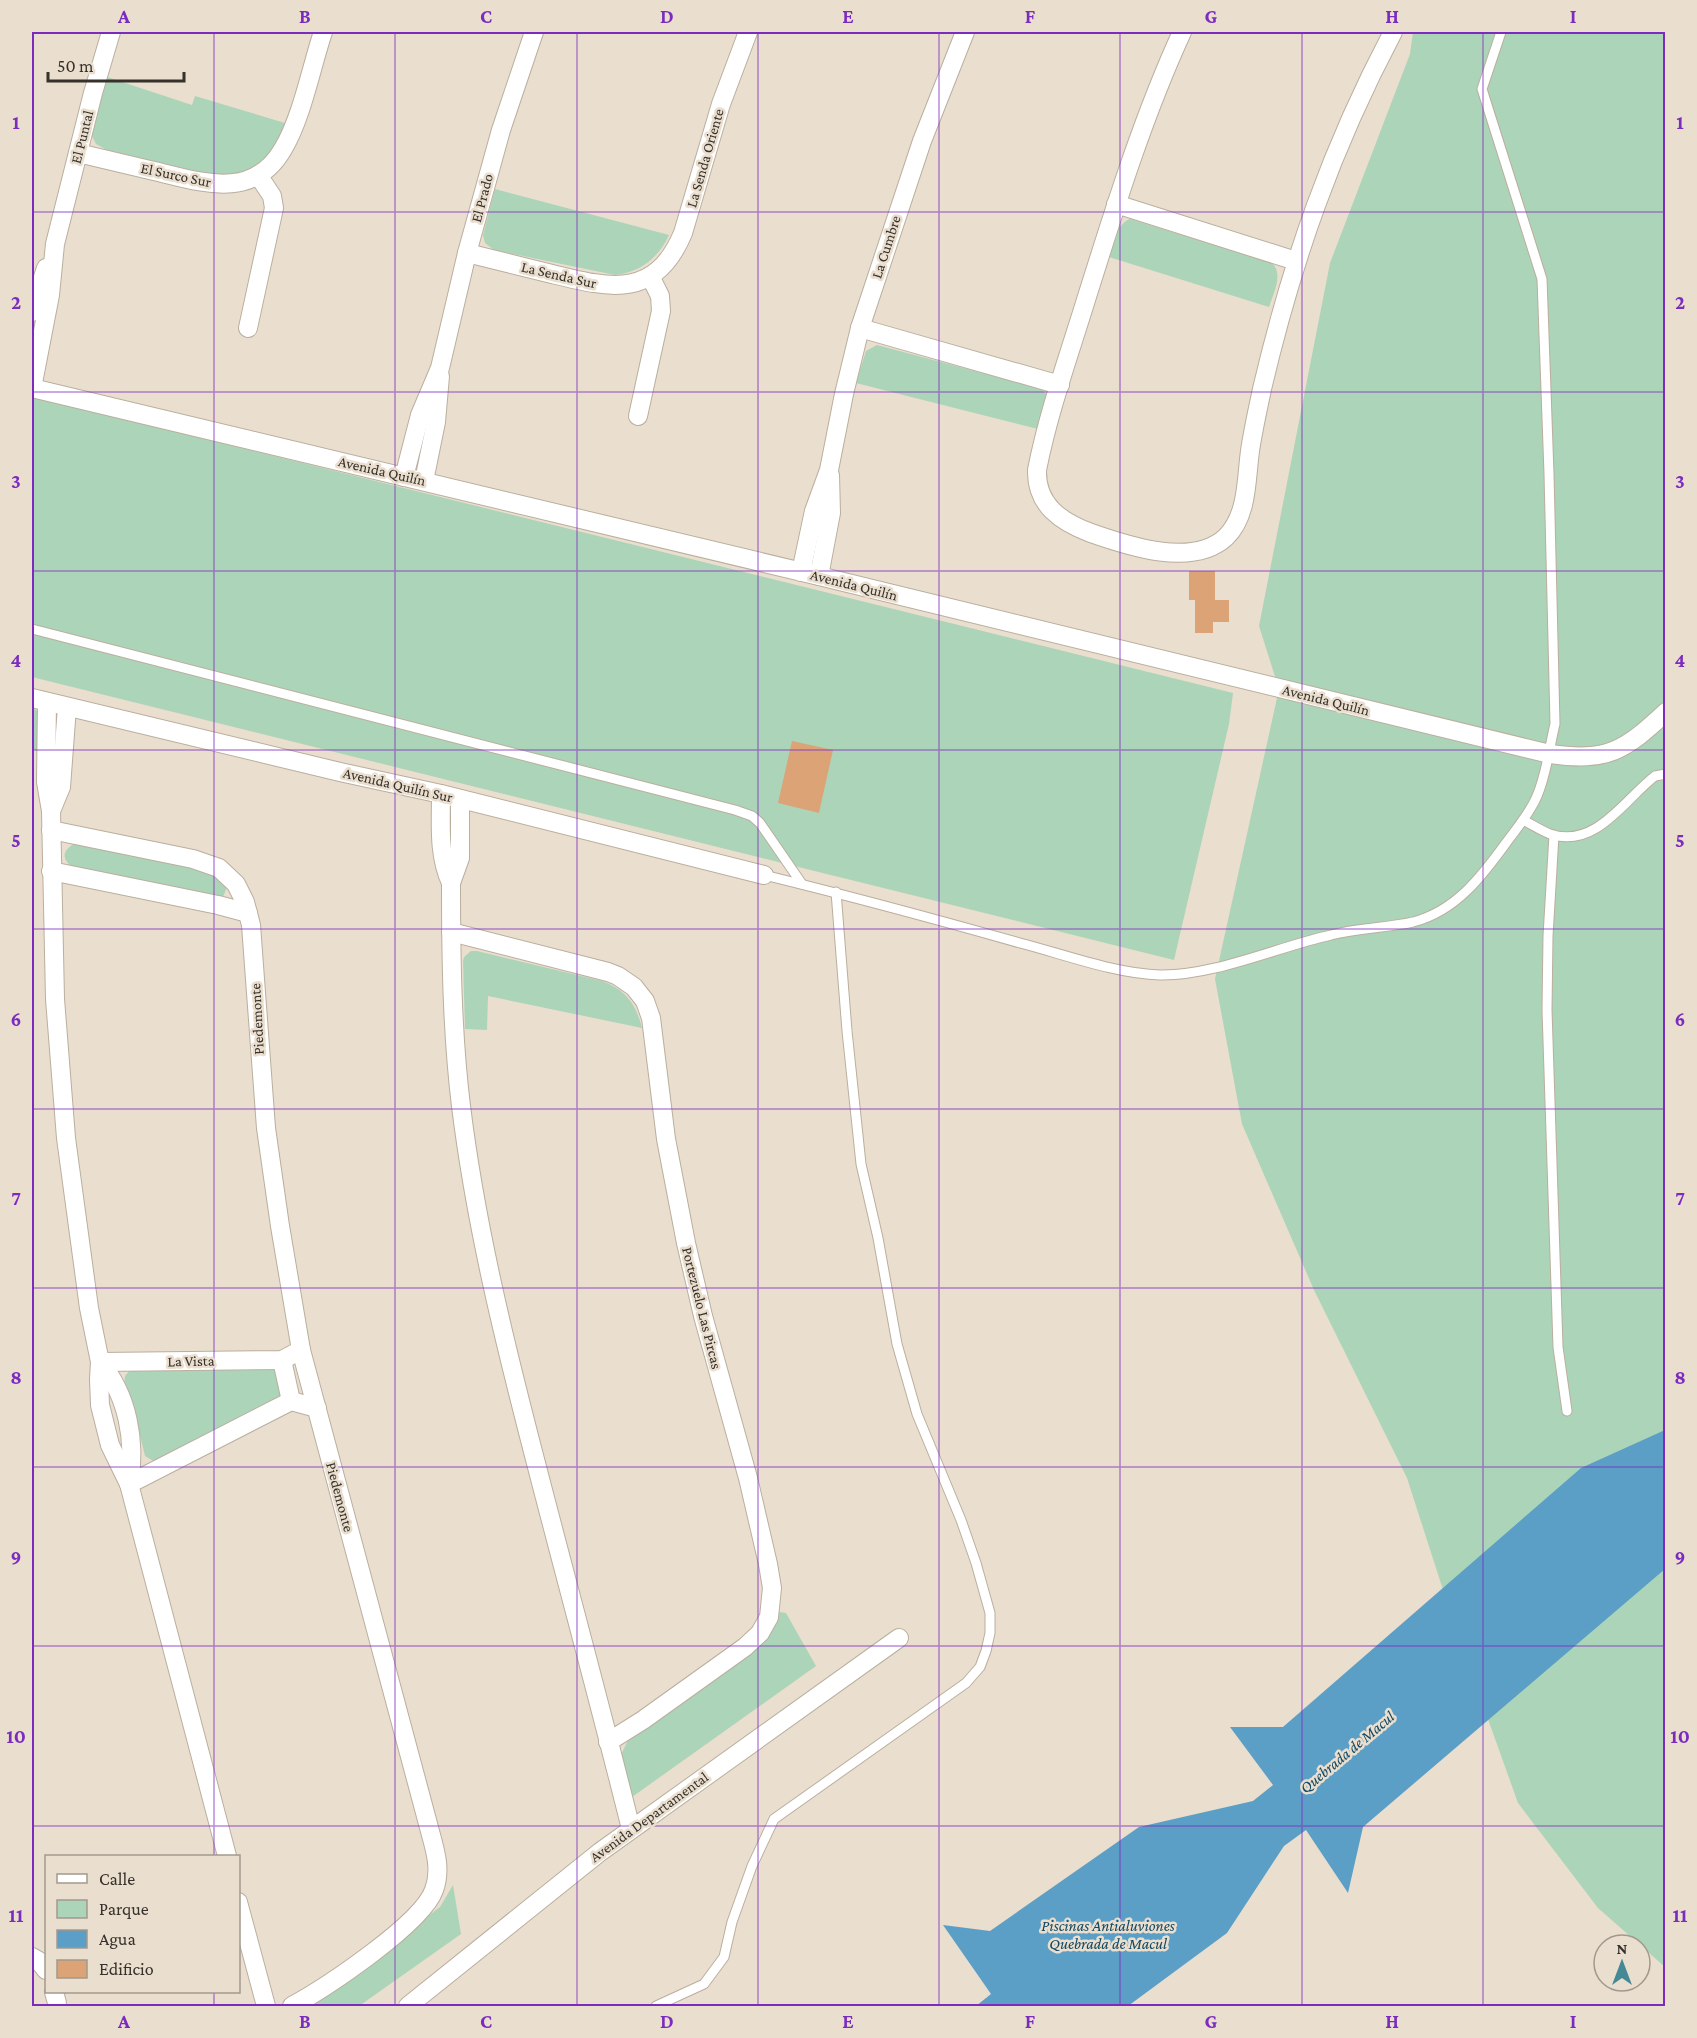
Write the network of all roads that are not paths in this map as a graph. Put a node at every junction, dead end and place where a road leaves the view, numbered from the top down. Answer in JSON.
{"nodes":[{"id":1,"x":111,"y":32,"type":"edge"},
{"id":2,"x":323,"y":32,"type":"edge"},
{"id":3,"x":534,"y":32,"type":"edge"},
{"id":4,"x":748,"y":32,"type":"edge"},
{"id":5,"x":965,"y":32,"type":"edge"},
{"id":6,"x":1182,"y":32,"type":"edge"},
{"id":7,"x":1393,"y":32,"type":"edge"},
{"id":8,"x":1501,"y":32,"type":"edge"},
{"id":9,"x":78,"y":153,"type":"junction"},
{"id":10,"x":258,"y":175,"type":"junction"},
{"id":11,"x":1116,"y":204,"type":"junction"},
{"id":12,"x":55,"y":244,"type":"junction"},
{"id":13,"x":467,"y":253,"type":"junction"},
{"id":14,"x":1296,"y":261,"type":"junction"},
{"id":15,"x":650,"y":276,"type":"junction"},
{"id":16,"x":32,"y":312,"type":"edge"},
{"id":17,"x":248,"y":328,"type":"dead end"},
{"id":18,"x":860,"y":328,"type":"junction"},
{"id":19,"x":440,"y":369,"type":"junction"},
{"id":20,"x":1060,"y":385,"type":"junction"},
{"id":21,"x":32,"y":388,"type":"edge"},
{"id":22,"x":638,"y":416,"type":"dead end"},
{"id":23,"x":829,"y":470,"type":"junction"},
{"id":24,"x":404,"y":477,"type":"junction"},
{"id":25,"x":424,"y":481,"type":"junction"},
{"id":26,"x":801,"y":572,"type":"junction"},
{"id":27,"x":819,"y":576,"type":"junction"},
{"id":28,"x":32,"y":629,"type":"edge"},
{"id":29,"x":39,"y":700,"type":"edge"},
{"id":30,"x":67,"y":707,"type":"junction"},
{"id":31,"x":1665,"y":712,"type":"edge"},
{"id":32,"x":1550,"y":754,"type":"junction"},
{"id":33,"x":1665,"y":774,"type":"edge"},
{"id":34,"x":441,"y":795,"type":"junction"},
{"id":35,"x":460,"y":799,"type":"junction"},
{"id":36,"x":51,"y":811,"type":"junction"},
{"id":37,"x":1523,"y":820,"type":"junction"},
{"id":38,"x":51,"y":830,"type":"junction"},
{"id":39,"x":1554,"y":835,"type":"junction"},
{"id":40,"x":51,"y":870,"type":"junction"},
{"id":41,"x":764,"y":875,"type":"joint"},
{"id":42,"x":451,"y":883,"type":"junction"},
{"id":43,"x":802,"y":884,"type":"junction"},
{"id":44,"x":836,"y":892,"type":"junction"},
{"id":45,"x":248,"y":913,"type":"junction"},
{"id":46,"x":451,"y":932,"type":"junction"},
{"id":47,"x":301,"y":1350,"type":"junction"},
{"id":48,"x":282,"y":1360,"type":"junction"},
{"id":49,"x":100,"y":1362,"type":"junction"},
{"id":50,"x":291,"y":1401,"type":"junction"},
{"id":51,"x":316,"y":1408,"type":"junction"},
{"id":52,"x":1567,"y":1411,"type":"dead end"},
{"id":53,"x":129,"y":1484,"type":"junction"},
{"id":54,"x":899,"y":1638,"type":"dead end"},
{"id":55,"x":608,"y":1742,"type":"junction"},
{"id":56,"x":631,"y":1829,"type":"junction"},
{"id":57,"x":225,"y":1855,"type":"edge"},
{"id":58,"x":240,"y":1910,"type":"edge"},
{"id":59,"x":32,"y":1957,"type":"edge"},
{"id":60,"x":45,"y":1969,"type":"edge"},
{"id":61,"x":266,"y":2007,"type":"edge"},
{"id":62,"x":292,"y":2007,"type":"edge"},
{"id":63,"x":408,"y":2007,"type":"edge"},
{"id":64,"x":656,"y":2007,"type":"edge"}],
"edges":[{"from":1,"to":9,"type":"street","name":"El Puntal"},
{"from":2,"to":10,"type":"street"},
{"from":3,"to":13,"type":"street","name":"El Prado"},
{"from":4,"to":15,"type":"street","name":"La Senda Oriente"},
{"from":5,"to":18,"type":"street","name":"La Cumbre"},
{"from":6,"to":11,"type":"street"},
{"from":7,"to":14,"type":"street"},
{"from":8,"to":32,"type":"lane"},
{"from":9,"to":10,"type":"street","name":"El Surco Sur"},
{"from":9,"to":12,"type":"street","name":"El Puntal"},
{"from":10,"to":17,"type":"street"},
{"from":11,"to":14,"type":"street"},
{"from":11,"to":20,"type":"street"},
{"from":12,"to":16,"type":"street","name":"El Puntal"},
{"from":12,"to":21,"type":"street","name":"El Puntal"},
{"from":13,"to":15,"type":"street","name":"La Senda Sur"},
{"from":13,"to":19,"type":"street","name":"El Prado"},
{"from":14,"to":20,"type":"street"},
{"from":15,"to":22,"type":"street"},
{"from":18,"to":20,"type":"street"},
{"from":18,"to":23,"type":"street","name":"La Cumbre"},
{"from":19,"to":24,"type":"street","name":"El Prado"},
{"from":19,"to":25,"type":"street","name":"El Prado"},
{"from":21,"to":24,"type":"street","name":"Avenida Quilín"},
{"from":23,"to":26,"type":"street","name":"La Cumbre"},
{"from":23,"to":27,"type":"street","name":"La Cumbre"},
{"from":24,"to":25,"type":"street","name":"Avenida Quilín"},
{"from":25,"to":26,"type":"street","name":"Avenida Quilín"},
{"from":26,"to":27,"type":"street","name":"Avenida Quilín"},
{"from":27,"to":32,"type":"street","name":"Avenida Quilín"},
{"from":28,"to":43,"type":"lane"},
{"from":29,"to":30,"type":"street","name":"Avenida Quilín Sur"},
{"from":29,"to":36,"type":"street"},
{"from":30,"to":34,"type":"street","name":"Avenida Quilín Sur"},
{"from":30,"to":36,"type":"street"},
{"from":31,"to":32,"type":"street","name":"Avenida Quilín"},
{"from":32,"to":37,"type":"lane"},
{"from":33,"to":39,"type":"lane"},
{"from":34,"to":35,"type":"street","name":"Avenida Quilín Sur"},
{"from":34,"to":42,"type":"street"},
{"from":35,"to":41,"type":"street","name":"Avenida Quilín Sur"},
{"from":35,"to":42,"type":"street"},
{"from":36,"to":38,"type":"street"},
{"from":37,"to":39,"type":"lane"},
{"from":37,"to":44,"type":"lane"},
{"from":38,"to":40,"type":"street"},
{"from":38,"to":45,"type":"street","name":"Piedemonte"},
{"from":39,"to":52,"type":"lane"},
{"from":40,"to":45,"type":"street"},
{"from":40,"to":49,"type":"street"},
{"from":41,"to":43,"type":"lane"},
{"from":42,"to":46,"type":"street"},
{"from":43,"to":44,"type":"lane"},
{"from":44,"to":64,"type":"lane"},
{"from":45,"to":47,"type":"street","name":"Piedemonte"},
{"from":46,"to":55,"type":"street"},
{"from":46,"to":55,"type":"street","name":"Portezuelo Las Pircas"},
{"from":47,"to":48,"type":"street","name":"La Vista"},
{"from":47,"to":51,"type":"street","name":"Piedemonte"},
{"from":48,"to":49,"type":"street","name":"La Vista"},
{"from":48,"to":50,"type":"street"},
{"from":49,"to":53,"type":"street"},
{"from":50,"to":51,"type":"street"},
{"from":50,"to":53,"type":"street"},
{"from":51,"to":62,"type":"street","name":"Piedemonte"},
{"from":53,"to":57,"type":"street"},
{"from":54,"to":56,"type":"street","name":"Avenida Departamental"},
{"from":55,"to":56,"type":"street"},
{"from":56,"to":63,"type":"street","name":"Avenida Departamental"},
{"from":58,"to":61,"type":"street"},
{"from":59,"to":60,"type":"street"}]}
